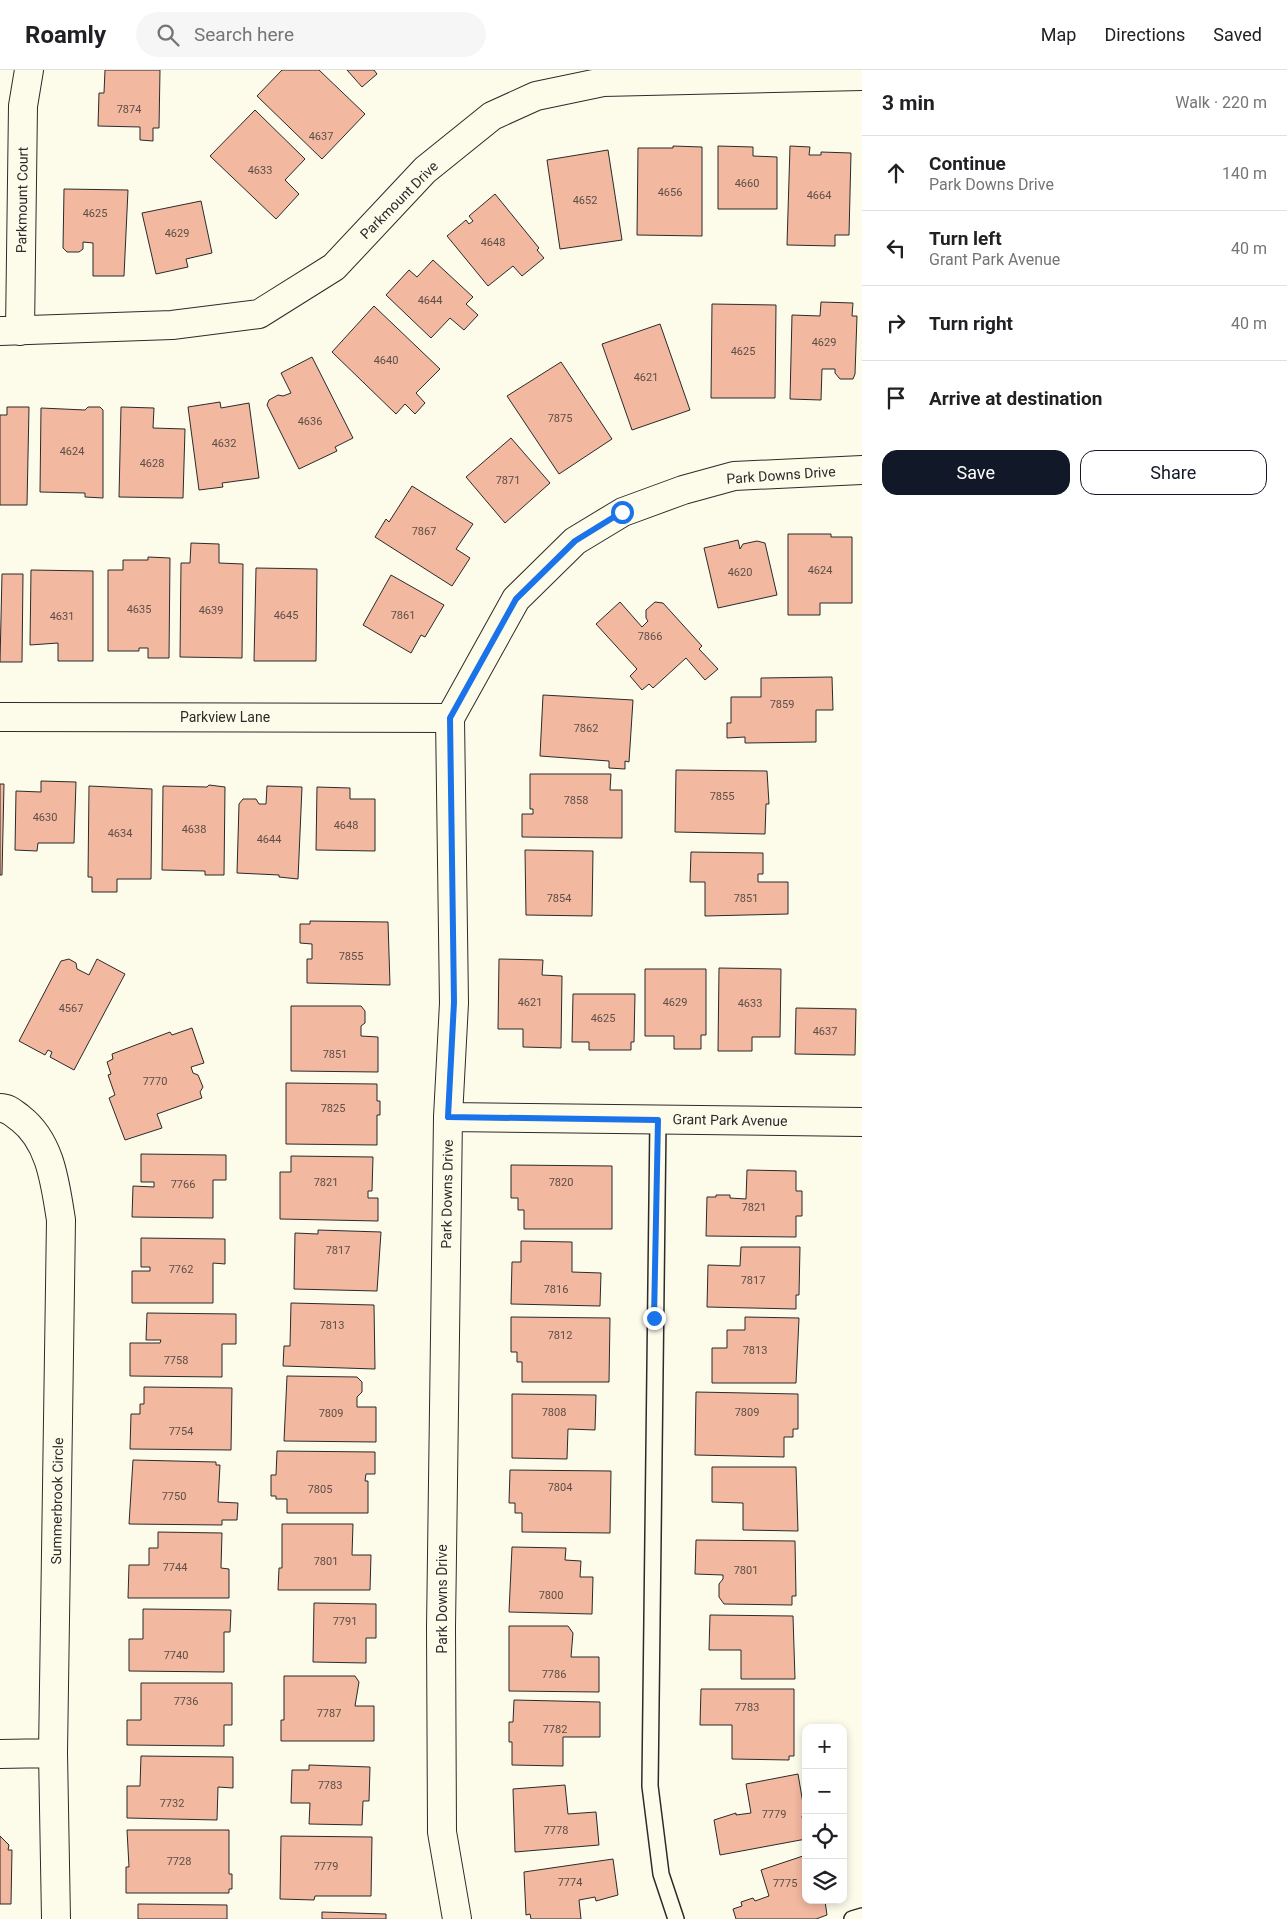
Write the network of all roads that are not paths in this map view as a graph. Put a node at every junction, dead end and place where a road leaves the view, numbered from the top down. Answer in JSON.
{"nodes":[{"id":1,"x":29,"y":70,"type":"edge"},
{"id":2,"x":862,"y":76,"type":"edge"},
{"id":3,"x":10,"y":331,"type":"edge"},
{"id":4,"x":862,"y":470,"type":"edge"},
{"id":5,"x":0,"y":717,"type":"edge"},
{"id":6,"x":450,"y":718,"type":"junction"},
{"id":7,"x":0,"y":1108,"type":"edge"},
{"id":8,"x":448,"y":1117,"type":"junction"},
{"id":9,"x":658,"y":1120,"type":"junction"},
{"id":10,"x":862,"y":1122,"type":"edge"},
{"id":11,"x":53,"y":1753,"type":"junction"},
{"id":12,"x":0,"y":1754,"type":"edge"},
{"id":13,"x":862,"y":1916,"type":"edge"},
{"id":14,"x":56,"y":1919,"type":"edge"},
{"id":15,"x":457,"y":1919,"type":"edge"},
{"id":16,"x":676,"y":1919,"type":"edge"},
{"id":17,"x":852,"y":1919,"type":"edge"}],
"edges":[{"from":1,"to":3,"type":"street","name":"Parkmount Court"},
{"from":2,"to":3,"type":"street","name":"Parkmount Drive"},
{"from":4,"to":6,"type":"street","name":"Park Downs Drive"},
{"from":5,"to":6,"type":"street","name":"Parkview Lane"},
{"from":6,"to":8,"type":"street","name":"Park Downs Drive"},
{"from":7,"to":11,"type":"street","name":"Summerbrook Circle"},
{"from":8,"to":9,"type":"street","name":"Grant Park Avenue"},
{"from":8,"to":15,"type":"street","name":"Park Downs Drive"},
{"from":9,"to":10,"type":"street","name":"Grant Park Avenue"},
{"from":9,"to":16,"type":"lane"},
{"from":11,"to":12,"type":"street"},
{"from":11,"to":14,"type":"street","name":"Summerbrook Circle"},
{"from":13,"to":17,"type":"lane"}]}
